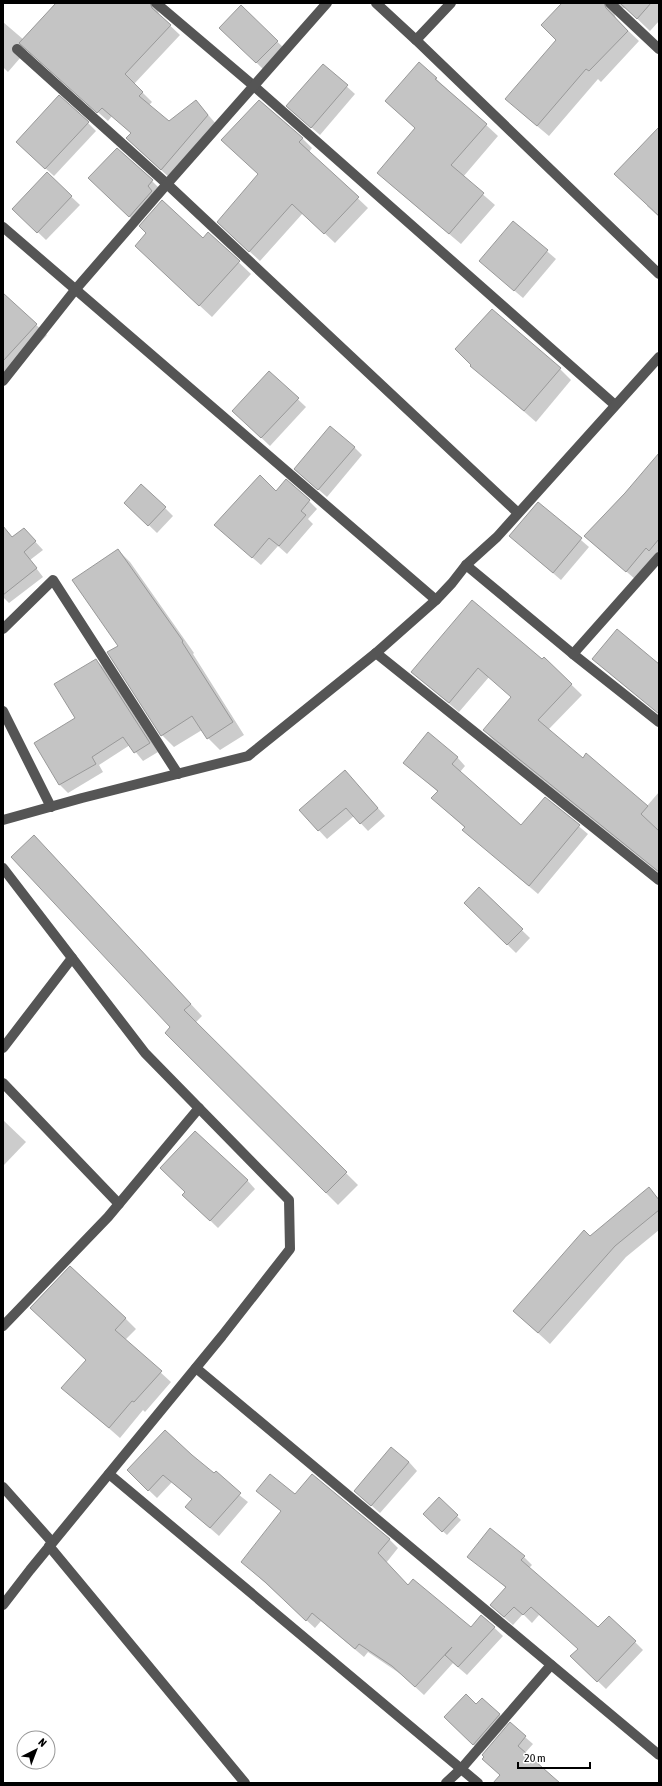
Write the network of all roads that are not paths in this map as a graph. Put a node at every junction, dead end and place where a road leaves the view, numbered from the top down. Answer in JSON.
{"nodes":[{"id":1,"x":156,"y":3,"type":"edge"},
{"id":2,"x":327,"y":3,"type":"edge"},
{"id":3,"x":376,"y":3,"type":"edge"},
{"id":4,"x":451,"y":3,"type":"edge"},
{"id":5,"x":610,"y":3,"type":"edge"},
{"id":6,"x":416,"y":40,"type":"junction"},
{"id":7,"x":17,"y":49,"type":"dead end"},
{"id":8,"x":659,"y":49,"type":"edge"},
{"id":9,"x":255,"y":87,"type":"junction"},
{"id":10,"x":167,"y":184,"type":"junction"},
{"id":11,"x":3,"y":227,"type":"edge"},
{"id":12,"x":659,"y":274,"type":"edge"},
{"id":13,"x":75,"y":290,"type":"junction"},
{"id":14,"x":659,"y":357,"type":"edge"},
{"id":15,"x":3,"y":381,"type":"edge"},
{"id":16,"x":615,"y":405,"type":"junction"},
{"id":17,"x":518,"y":513,"type":"junction"},
{"id":18,"x":659,"y":557,"type":"edge"},
{"id":19,"x":466,"y":565,"type":"junction"},
{"id":20,"x":436,"y":600,"type":"junction"},
{"id":21,"x":3,"y":629,"type":"edge"},
{"id":22,"x":376,"y":653,"type":"junction"},
{"id":23,"x":573,"y":654,"type":"junction"},
{"id":24,"x":3,"y":711,"type":"edge"},
{"id":25,"x":659,"y":722,"type":"edge"},
{"id":26,"x":178,"y":774,"type":"junction"},
{"id":27,"x":51,"y":807,"type":"junction"},
{"id":28,"x":3,"y":820,"type":"edge"},
{"id":29,"x":3,"y":868,"type":"edge"},
{"id":30,"x":659,"y":880,"type":"edge"},
{"id":31,"x":72,"y":958,"type":"junction"},
{"id":32,"x":3,"y":1048,"type":"edge"},
{"id":33,"x":3,"y":1083,"type":"edge"},
{"id":34,"x":199,"y":1108,"type":"junction"},
{"id":35,"x":119,"y":1204,"type":"junction"},
{"id":36,"x":3,"y":1326,"type":"edge"},
{"id":37,"x":196,"y":1368,"type":"junction"},
{"id":38,"x":109,"y":1474,"type":"junction"},
{"id":39,"x":3,"y":1487,"type":"edge"},
{"id":40,"x":51,"y":1544,"type":"junction"},
{"id":41,"x":3,"y":1605,"type":"edge"},
{"id":42,"x":551,"y":1665,"type":"junction"},
{"id":43,"x":659,"y":1755,"type":"edge"},
{"id":44,"x":461,"y":1769,"type":"junction"},
{"id":45,"x":245,"y":1783,"type":"edge"},
{"id":46,"x":446,"y":1783,"type":"edge"},
{"id":47,"x":478,"y":1783,"type":"edge"}],
"edges":[{"from":1,"to":9,"type":"street"},
{"from":2,"to":9,"type":"street"},
{"from":3,"to":6,"type":"street"},
{"from":4,"to":6,"type":"street"},
{"from":5,"to":8,"type":"street"},
{"from":6,"to":12,"type":"street"},
{"from":7,"to":10,"type":"street"},
{"from":9,"to":10,"type":"street"},
{"from":9,"to":16,"type":"street"},
{"from":10,"to":13,"type":"street"},
{"from":10,"to":17,"type":"street"},
{"from":11,"to":13,"type":"street"},
{"from":13,"to":15,"type":"street"},
{"from":13,"to":20,"type":"street"},
{"from":14,"to":16,"type":"street"},
{"from":16,"to":17,"type":"street"},
{"from":17,"to":19,"type":"street"},
{"from":18,"to":23,"type":"street"},
{"from":19,"to":20,"type":"street"},
{"from":19,"to":23,"type":"street"},
{"from":20,"to":22,"type":"street"},
{"from":21,"to":26,"type":"street"},
{"from":22,"to":26,"type":"street"},
{"from":22,"to":30,"type":"street"},
{"from":23,"to":25,"type":"street"},
{"from":24,"to":27,"type":"street"},
{"from":26,"to":27,"type":"street"},
{"from":27,"to":28,"type":"street"},
{"from":29,"to":31,"type":"street"},
{"from":31,"to":32,"type":"street"},
{"from":31,"to":34,"type":"street"},
{"from":33,"to":35,"type":"street"},
{"from":34,"to":35,"type":"street"},
{"from":34,"to":37,"type":"street"},
{"from":35,"to":36,"type":"street"},
{"from":37,"to":38,"type":"street"},
{"from":37,"to":42,"type":"street"},
{"from":38,"to":40,"type":"street"},
{"from":38,"to":44,"type":"street"},
{"from":39,"to":40,"type":"street"},
{"from":40,"to":41,"type":"street"},
{"from":40,"to":45,"type":"street"},
{"from":42,"to":43,"type":"street"},
{"from":42,"to":44,"type":"street"},
{"from":44,"to":46,"type":"street"},
{"from":44,"to":47,"type":"street"}]}
